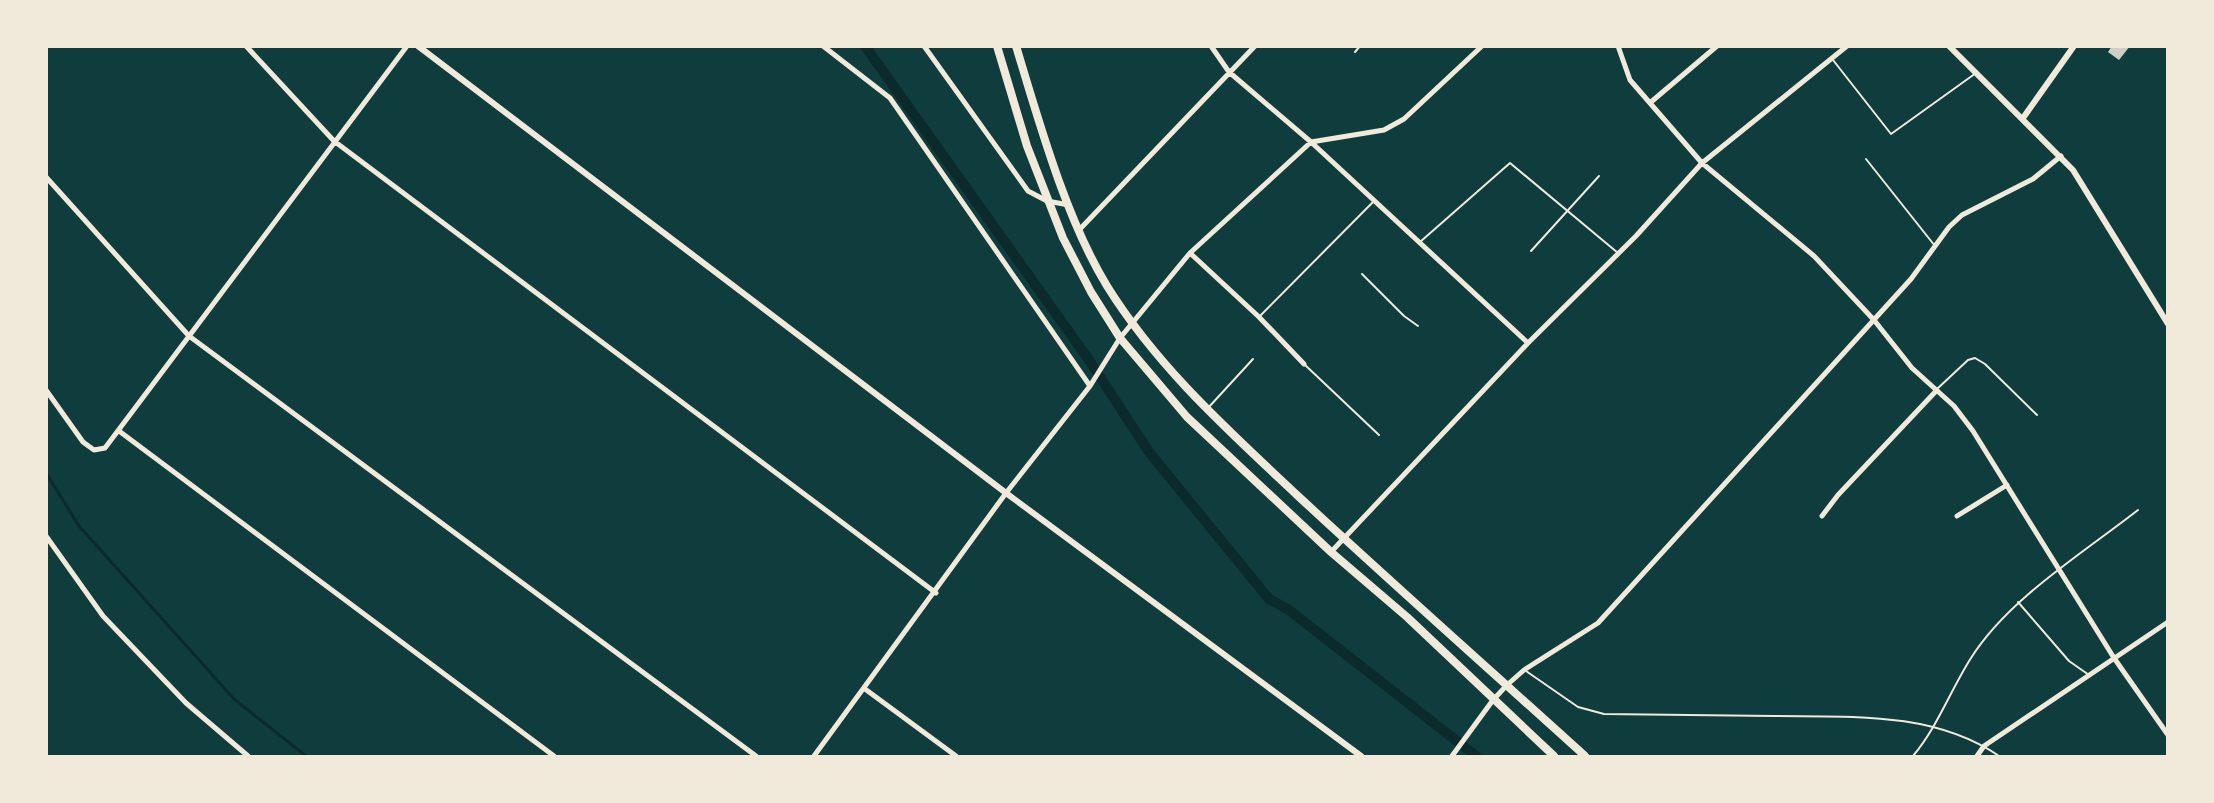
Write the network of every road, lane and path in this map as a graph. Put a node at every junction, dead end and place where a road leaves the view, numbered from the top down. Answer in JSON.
{"nodes":[{"id":1,"x":246,"y":46,"type":"edge"},
{"id":2,"x":407,"y":46,"type":"edge"},
{"id":3,"x":418,"y":46,"type":"edge"},
{"id":4,"x":822,"y":46,"type":"edge"},
{"id":5,"x":924,"y":46,"type":"edge"},
{"id":6,"x":997,"y":46,"type":"edge"},
{"id":7,"x":1016,"y":46,"type":"edge"},
{"id":8,"x":1211,"y":46,"type":"edge"},
{"id":9,"x":1256,"y":46,"type":"edge"},
{"id":10,"x":1360,"y":46,"type":"edge"},
{"id":11,"x":1482,"y":46,"type":"edge"},
{"id":12,"x":1618,"y":46,"type":"edge"},
{"id":13,"x":1717,"y":46,"type":"edge"},
{"id":14,"x":1847,"y":46,"type":"edge"},
{"id":15,"x":1950,"y":46,"type":"edge"},
{"id":16,"x":2074,"y":46,"type":"edge"},
{"id":17,"x":1355,"y":52,"type":"dead end"},
{"id":18,"x":1832,"y":59,"type":"junction"},
{"id":19,"x":1229,"y":72,"type":"junction"},
{"id":20,"x":1976,"y":73,"type":"junction"},
{"id":21,"x":1651,"y":102,"type":"junction"},
{"id":22,"x":2023,"y":118,"type":"junction"},
{"id":23,"x":334,"y":141,"type":"junction"},
{"id":24,"x":1311,"y":142,"type":"junction"},
{"id":25,"x":2061,"y":156,"type":"junction"},
{"id":26,"x":1866,"y":159,"type":"dead end"},
{"id":27,"x":1702,"y":163,"type":"junction"},
{"id":28,"x":1599,"y":176,"type":"dead end"},
{"id":29,"x":46,"y":177,"type":"edge"},
{"id":30,"x":1047,"y":201,"type":"junction"},
{"id":31,"x":1373,"y":202,"type":"junction"},
{"id":32,"x":1070,"y":206,"type":"junction"},
{"id":33,"x":1569,"y":212,"type":"junction"},
{"id":34,"x":1080,"y":229,"type":"junction"},
{"id":35,"x":1418,"y":243,"type":"junction"},
{"id":36,"x":1935,"y":246,"type":"junction"},
{"id":37,"x":1531,"y":251,"type":"dead end"},
{"id":38,"x":1190,"y":253,"type":"junction"},
{"id":39,"x":1618,"y":254,"type":"junction"},
{"id":40,"x":1362,"y":274,"type":"dead end"},
{"id":41,"x":1259,"y":317,"type":"junction"},
{"id":42,"x":1874,"y":320,"type":"junction"},
{"id":43,"x":2168,"y":324,"type":"edge"},
{"id":44,"x":1132,"y":325,"type":"junction"},
{"id":45,"x":1418,"y":326,"type":"dead end"},
{"id":46,"x":189,"y":336,"type":"junction"},
{"id":47,"x":1120,"y":339,"type":"junction"},
{"id":48,"x":1528,"y":343,"type":"junction"},
{"id":49,"x":1253,"y":359,"type":"dead end"},
{"id":50,"x":1304,"y":363,"type":"joint"},
{"id":51,"x":1090,"y":386,"type":"junction"},
{"id":52,"x":46,"y":390,"type":"edge"},
{"id":53,"x":1937,"y":390,"type":"junction"},
{"id":54,"x":1206,"y":409,"type":"junction"},
{"id":55,"x":2037,"y":415,"type":"dead end"},
{"id":56,"x":119,"y":431,"type":"junction"},
{"id":57,"x":1380,"y":435,"type":"dead end"},
{"id":58,"x":2007,"y":485,"type":"junction"},
{"id":59,"x":1006,"y":493,"type":"junction"},
{"id":60,"x":2138,"y":510,"type":"dead end"},
{"id":61,"x":1822,"y":516,"type":"dead end"},
{"id":62,"x":1957,"y":516,"type":"dead end"},
{"id":63,"x":46,"y":536,"type":"edge"},
{"id":64,"x":1345,"y":540,"type":"junction"},
{"id":65,"x":1331,"y":552,"type":"junction"},
{"id":66,"x":2060,"y":571,"type":"junction"},
{"id":67,"x":936,"y":593,"type":"junction"},
{"id":68,"x":2018,"y":601,"type":"junction"},
{"id":69,"x":2168,"y":622,"type":"edge"},
{"id":70,"x":2114,"y":658,"type":"junction"},
{"id":71,"x":1524,"y":670,"type":"junction"},
{"id":72,"x":2089,"y":675,"type":"junction"},
{"id":73,"x":1507,"y":685,"type":"junction"},
{"id":74,"x":865,"y":689,"type":"junction"},
{"id":75,"x":1492,"y":700,"type":"junction"},
{"id":76,"x":1936,"y":727,"type":"junction"},
{"id":77,"x":2168,"y":735,"type":"edge"},
{"id":78,"x":1984,"y":746,"type":"junction"},
{"id":79,"x":248,"y":756,"type":"edge"},
{"id":80,"x":554,"y":756,"type":"edge"},
{"id":81,"x":756,"y":756,"type":"edge"},
{"id":82,"x":814,"y":756,"type":"edge"},
{"id":83,"x":956,"y":756,"type":"edge"},
{"id":84,"x":1361,"y":756,"type":"edge"},
{"id":85,"x":1452,"y":756,"type":"edge"},
{"id":86,"x":1554,"y":756,"type":"edge"},
{"id":87,"x":1585,"y":756,"type":"edge"},
{"id":88,"x":1913,"y":756,"type":"edge"},
{"id":89,"x":1977,"y":756,"type":"edge"},
{"id":90,"x":1999,"y":756,"type":"edge"}],
"edges":[{"from":1,"to":23,"type":"street"},
{"from":2,"to":23,"type":"street"},
{"from":3,"to":59,"type":"street"},
{"from":4,"to":51,"type":"street"},
{"from":5,"to":30,"type":"street"},
{"from":6,"to":30,"type":"main road"},
{"from":7,"to":32,"type":"main road"},
{"from":8,"to":19,"type":"street"},
{"from":9,"to":19,"type":"street"},
{"from":10,"to":17,"type":"lane"},
{"from":11,"to":24,"type":"street"},
{"from":12,"to":21,"type":"street"},
{"from":13,"to":21,"type":"street"},
{"from":14,"to":18,"type":"street"},
{"from":15,"to":20,"type":"street"},
{"from":16,"to":22,"type":"street"},
{"from":18,"to":20,"type":"lane"},
{"from":18,"to":27,"type":"street"},
{"from":19,"to":24,"type":"street"},
{"from":19,"to":34,"type":"street"},
{"from":20,"to":22,"type":"street"},
{"from":21,"to":27,"type":"street"},
{"from":22,"to":25,"type":"street"},
{"from":23,"to":46,"type":"street"},
{"from":23,"to":67,"type":"street"},
{"from":24,"to":31,"type":"street"},
{"from":24,"to":38,"type":"street"},
{"from":25,"to":36,"type":"street"},
{"from":25,"to":43,"type":"street"},
{"from":26,"to":36,"type":"lane"},
{"from":27,"to":39,"type":"street"},
{"from":27,"to":42,"type":"street"},
{"from":28,"to":33,"type":"lane"},
{"from":29,"to":46,"type":"street"},
{"from":30,"to":32,"type":"street"},
{"from":30,"to":47,"type":"main road"},
{"from":31,"to":35,"type":"street"},
{"from":31,"to":41,"type":"lane"},
{"from":32,"to":34,"type":"main road"},
{"from":33,"to":35,"type":"lane"},
{"from":33,"to":37,"type":"lane"},
{"from":33,"to":39,"type":"lane"},
{"from":34,"to":44,"type":"main road"},
{"from":35,"to":48,"type":"street"},
{"from":36,"to":42,"type":"street"},
{"from":38,"to":41,"type":"street"},
{"from":38,"to":44,"type":"street"},
{"from":39,"to":48,"type":"street"},
{"from":40,"to":45,"type":"lane"},
{"from":41,"to":50,"type":"street"},
{"from":42,"to":53,"type":"street"},
{"from":42,"to":71,"type":"street"},
{"from":44,"to":47,"type":"street"},
{"from":44,"to":54,"type":"main road"},
{"from":46,"to":56,"type":"street"},
{"from":46,"to":81,"type":"street"},
{"from":47,"to":51,"type":"street"},
{"from":47,"to":65,"type":"main road"},
{"from":48,"to":64,"type":"street"},
{"from":49,"to":54,"type":"lane"},
{"from":50,"to":57,"type":"lane"},
{"from":51,"to":59,"type":"street"},
{"from":52,"to":56,"type":"street"},
{"from":53,"to":55,"type":"lane"},
{"from":53,"to":58,"type":"street"},
{"from":53,"to":61,"type":"street"},
{"from":54,"to":64,"type":"main road"},
{"from":56,"to":80,"type":"street"},
{"from":58,"to":62,"type":"street"},
{"from":58,"to":66,"type":"street"},
{"from":59,"to":67,"type":"street"},
{"from":59,"to":84,"type":"street"},
{"from":60,"to":66,"type":"lane"},
{"from":63,"to":79,"type":"street"},
{"from":64,"to":65,"type":"street"},
{"from":64,"to":73,"type":"main road"},
{"from":65,"to":75,"type":"main road"},
{"from":66,"to":68,"type":"lane"},
{"from":66,"to":70,"type":"street"},
{"from":67,"to":74,"type":"street"},
{"from":68,"to":72,"type":"lane"},
{"from":68,"to":76,"type":"lane"},
{"from":69,"to":70,"type":"street"},
{"from":70,"to":72,"type":"street"},
{"from":70,"to":77,"type":"street"},
{"from":71,"to":73,"type":"street"},
{"from":71,"to":76,"type":"lane"},
{"from":72,"to":78,"type":"street"},
{"from":73,"to":75,"type":"street"},
{"from":73,"to":87,"type":"main road"},
{"from":74,"to":82,"type":"street"},
{"from":74,"to":83,"type":"street"},
{"from":75,"to":85,"type":"street"},
{"from":75,"to":86,"type":"main road"},
{"from":76,"to":78,"type":"lane"},
{"from":76,"to":88,"type":"lane"},
{"from":78,"to":89,"type":"street"},
{"from":78,"to":90,"type":"lane"}]}
